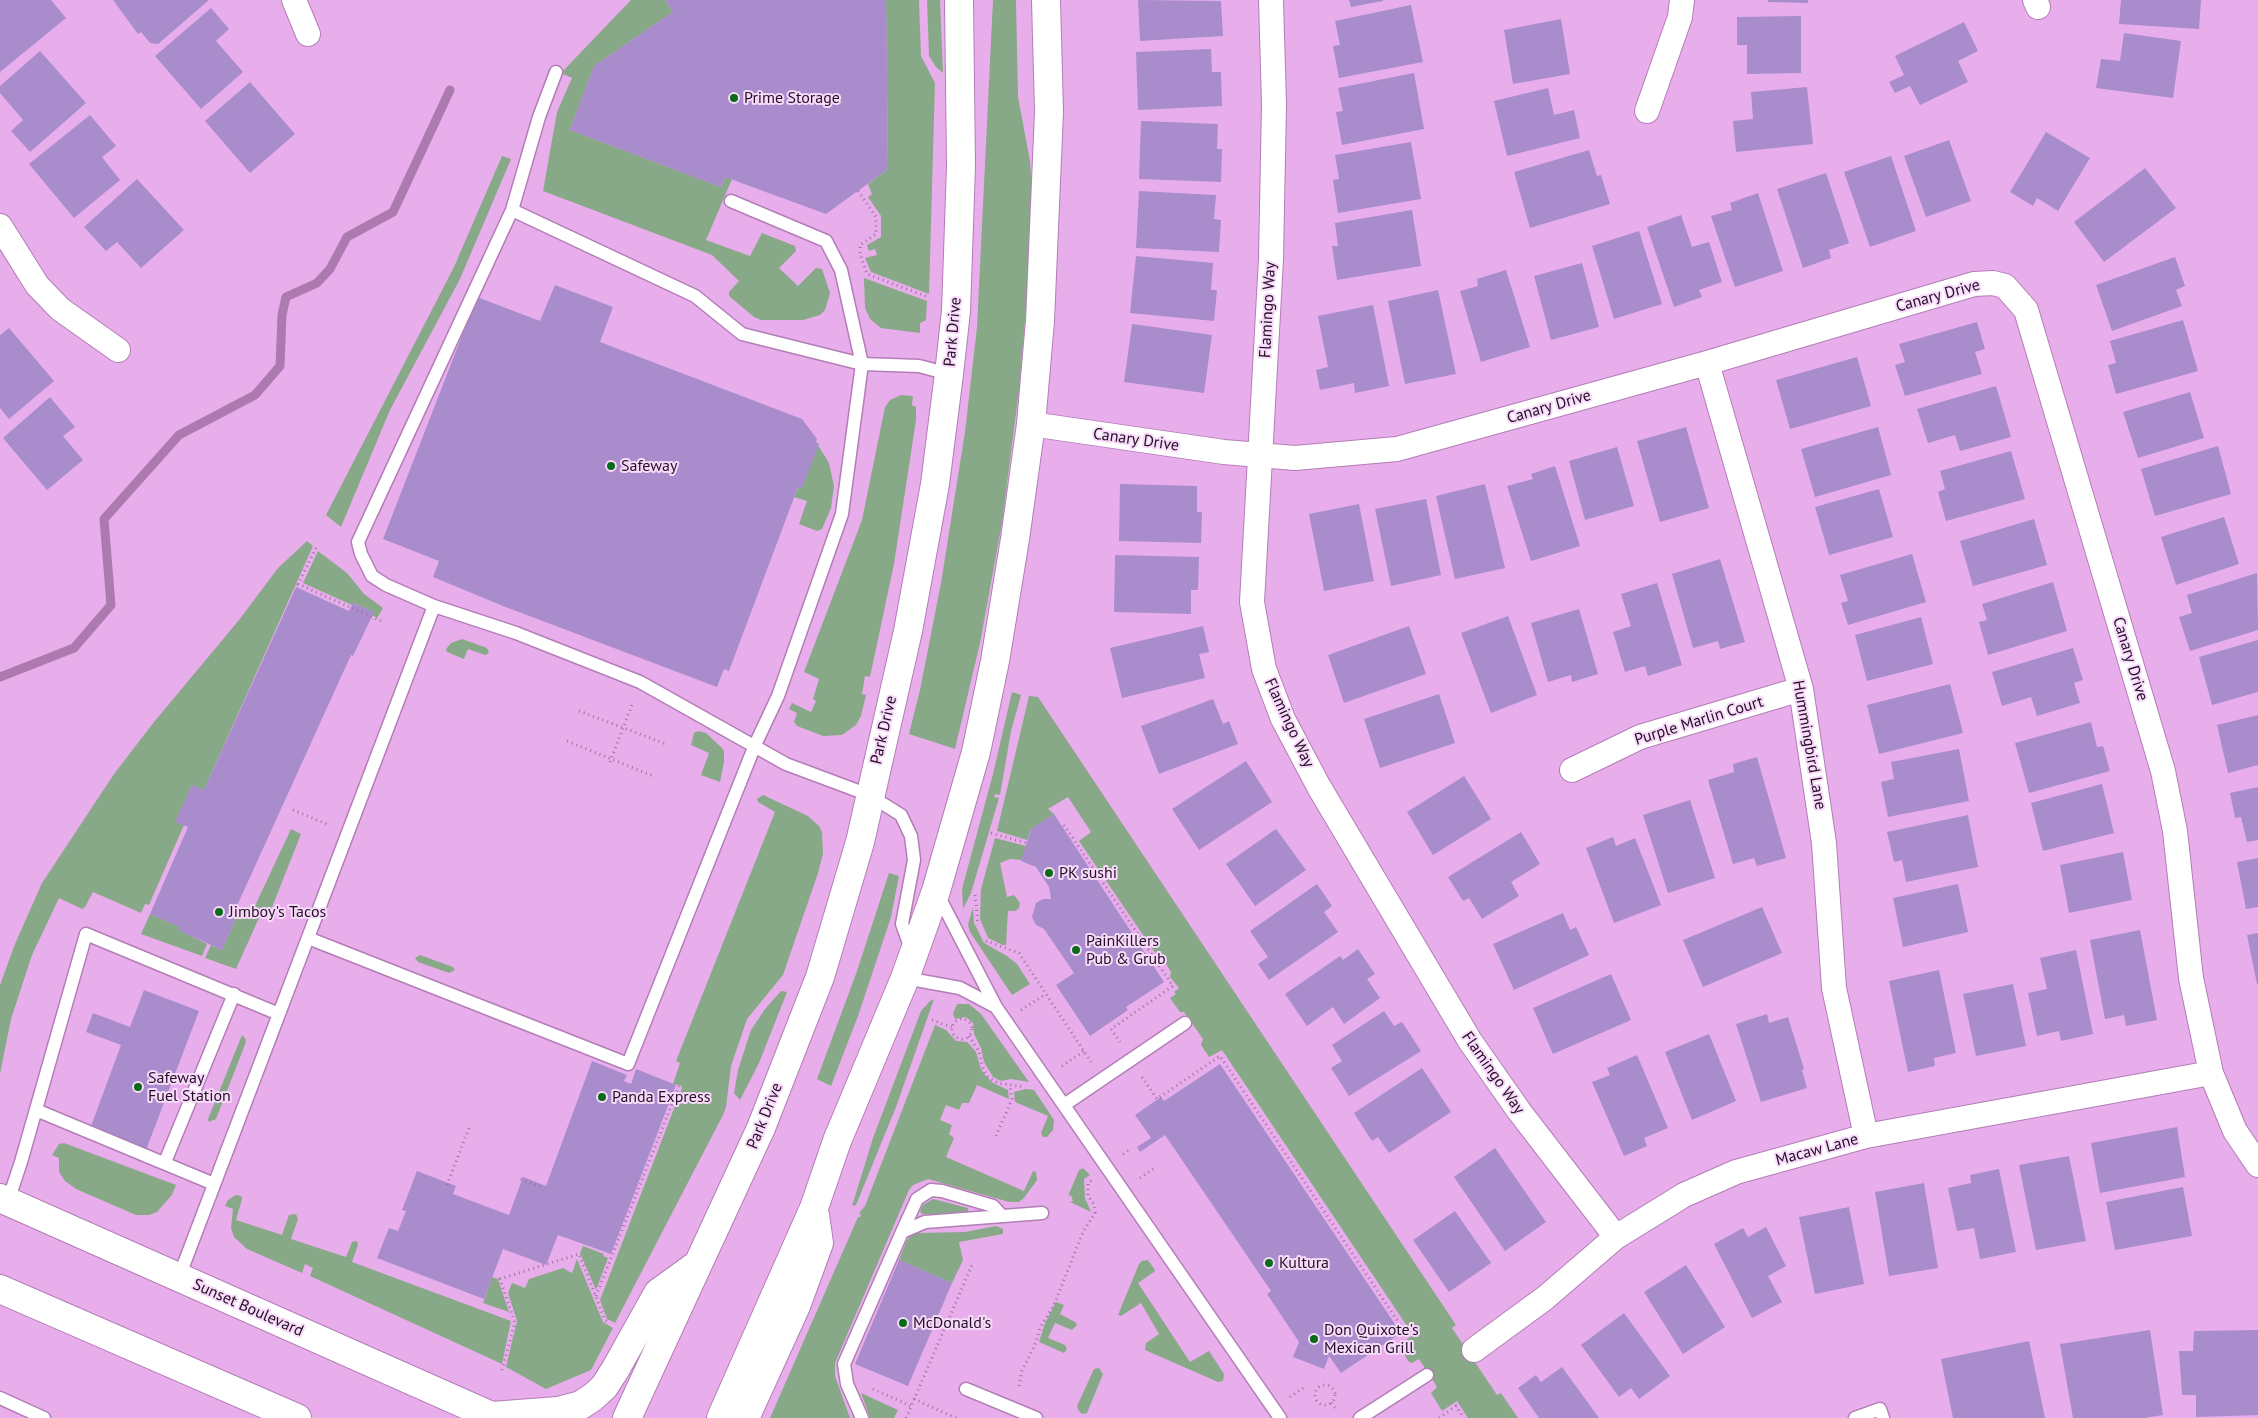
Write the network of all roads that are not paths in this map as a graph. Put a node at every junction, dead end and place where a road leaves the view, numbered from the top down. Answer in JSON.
{"nodes":[{"id":1,"x":294,"y":0,"type":"edge"},
{"id":2,"x":960,"y":0,"type":"edge"},
{"id":3,"x":1046,"y":0,"type":"edge"},
{"id":4,"x":1271,"y":0,"type":"edge"},
{"id":5,"x":1682,"y":0,"type":"edge"},
{"id":6,"x":308,"y":34,"type":"dead end"},
{"id":7,"x":556,"y":72,"type":"dead end"},
{"id":8,"x":1647,"y":111,"type":"dead end"},
{"id":9,"x":731,"y":201,"type":"dead end"},
{"id":10,"x":512,"y":210,"type":"junction"},
{"id":11,"x":0,"y":226,"type":"edge"},
{"id":12,"x":118,"y":350,"type":"dead end"},
{"id":13,"x":1707,"y":363,"type":"junction"},
{"id":14,"x":862,"y":364,"type":"junction"},
{"id":15,"x":949,"y":374,"type":"junction"},
{"id":16,"x":1031,"y":424,"type":"junction"},
{"id":17,"x":1261,"y":455,"type":"junction"},
{"id":18,"x":434,"y":606,"type":"junction"},
{"id":19,"x":1801,"y":689,"type":"junction"},
{"id":20,"x":755,"y":745,"type":"junction"},
{"id":21,"x":1572,"y":770,"type":"dead end"},
{"id":22,"x":869,"y":795,"type":"junction"},
{"id":23,"x":936,"y":891,"type":"junction"},
{"id":24,"x":308,"y":938,"type":"junction"},
{"id":25,"x":909,"y":966,"type":"junction"},
{"id":26,"x":234,"y":994,"type":"junction"},
{"id":27,"x":996,"y":1007,"type":"junction"},
{"id":28,"x":279,"y":1014,"type":"junction"},
{"id":29,"x":1185,"y":1023,"type":"dead end"},
{"id":30,"x":2211,"y":1073,"type":"junction"},
{"id":31,"x":1064,"y":1105,"type":"junction"},
{"id":32,"x":36,"y":1110,"type":"junction"},
{"id":33,"x":1866,"y":1136,"type":"junction"},
{"id":34,"x":165,"y":1162,"type":"junction"},
{"id":35,"x":2258,"y":1165,"type":"edge"},
{"id":36,"x":214,"y":1184,"type":"junction"},
{"id":37,"x":4,"y":1200,"type":"edge"},
{"id":38,"x":814,"y":1208,"type":"junction"},
{"id":39,"x":1042,"y":1213,"type":"dead end"},
{"id":40,"x":1002,"y":1216,"type":"junction"},
{"id":41,"x":902,"y":1232,"type":"junction"},
{"id":42,"x":1616,"y":1237,"type":"junction"},
{"id":43,"x":699,"y":1264,"type":"junction"},
{"id":44,"x":179,"y":1277,"type":"junction"},
{"id":45,"x":0,"y":1289,"type":"edge"},
{"id":46,"x":1474,"y":1350,"type":"dead end"},
{"id":47,"x":1427,"y":1374,"type":"dead end"},
{"id":48,"x":966,"y":1389,"type":"dead end"},
{"id":49,"x":0,"y":1398,"type":"edge"},
{"id":50,"x":283,"y":1415,"type":"edge"},
{"id":51,"x":494,"y":1417,"type":"edge"},
{"id":52,"x":44,"y":1418,"type":"edge"},
{"id":53,"x":627,"y":1418,"type":"edge"},
{"id":54,"x":721,"y":1418,"type":"edge"},
{"id":55,"x":745,"y":1418,"type":"edge"},
{"id":56,"x":862,"y":1418,"type":"edge"},
{"id":57,"x":1036,"y":1418,"type":"edge"},
{"id":58,"x":1280,"y":1418,"type":"edge"},
{"id":59,"x":1360,"y":1418,"type":"edge"},
{"id":60,"x":1855,"y":1418,"type":"edge"},
{"id":61,"x":1883,"y":1418,"type":"edge"}],
"edges":[{"from":1,"to":6,"type":"street"},
{"from":2,"to":15,"type":"main road","name":"Park Drive"},
{"from":3,"to":16,"type":"main road"},
{"from":4,"to":17,"type":"street","name":"Flamingo Way"},
{"from":5,"to":8,"type":"street"},
{"from":7,"to":10,"type":"lane"},
{"from":9,"to":14,"type":"lane"},
{"from":10,"to":14,"type":"lane"},
{"from":10,"to":18,"type":"lane"},
{"from":11,"to":12,"type":"street"},
{"from":13,"to":17,"type":"street","name":"Canary Drive"},
{"from":13,"to":19,"type":"street","name":"Hummingbird Lane"},
{"from":13,"to":30,"type":"street","name":"Canary Drive"},
{"from":14,"to":15,"type":"lane"},
{"from":14,"to":20,"type":"lane"},
{"from":15,"to":22,"type":"main road","name":"Park Drive"},
{"from":16,"to":17,"type":"street","name":"Canary Drive"},
{"from":16,"to":23,"type":"main road"},
{"from":17,"to":42,"type":"street","name":"Flamingo Way"},
{"from":18,"to":20,"type":"lane"},
{"from":18,"to":24,"type":"lane"},
{"from":19,"to":21,"type":"street","name":"Purple Marlin Court"},
{"from":19,"to":33,"type":"street","name":"Hummingbird Lane"},
{"from":20,"to":22,"type":"lane"},
{"from":20,"to":24,"type":"lane"},
{"from":22,"to":25,"type":"lane"},
{"from":22,"to":43,"type":"main road","name":"Park Drive"},
{"from":23,"to":25,"type":"main road"},
{"from":23,"to":27,"type":"lane"},
{"from":24,"to":28,"type":"lane"},
{"from":25,"to":27,"type":"lane"},
{"from":25,"to":38,"type":"main road"},
{"from":26,"to":28,"type":"lane"},
{"from":26,"to":32,"type":"lane"},
{"from":26,"to":34,"type":"lane"},
{"from":27,"to":31,"type":"lane"},
{"from":28,"to":36,"type":"lane"},
{"from":29,"to":31,"type":"lane"},
{"from":30,"to":33,"type":"street","name":"Macaw Lane"},
{"from":30,"to":35,"type":"street","name":"Canary Drive"},
{"from":31,"to":58,"type":"lane"},
{"from":32,"to":34,"type":"lane"},
{"from":32,"to":37,"type":"lane"},
{"from":33,"to":42,"type":"street","name":"Macaw Lane"},
{"from":34,"to":36,"type":"lane"},
{"from":36,"to":44,"type":"lane"},
{"from":37,"to":44,"type":"main road","name":"Sunset Boulevard"},
{"from":38,"to":54,"type":"main road"},
{"from":38,"to":55,"type":"main road"},
{"from":39,"to":40,"type":"lane"},
{"from":40,"to":41,"type":"lane"},
{"from":40,"to":41,"type":"lane"},
{"from":41,"to":56,"type":"lane"},
{"from":42,"to":46,"type":"street","name":"Macaw Lane"},
{"from":43,"to":51,"type":"main road"},
{"from":43,"to":53,"type":"main road","name":"Park Drive"},
{"from":44,"to":51,"type":"main road","name":"Sunset Boulevard"},
{"from":45,"to":50,"type":"main road"},
{"from":47,"to":59,"type":"lane"},
{"from":48,"to":57,"type":"lane"},
{"from":49,"to":52,"type":"lane"},
{"from":60,"to":61,"type":"lane"}]}
